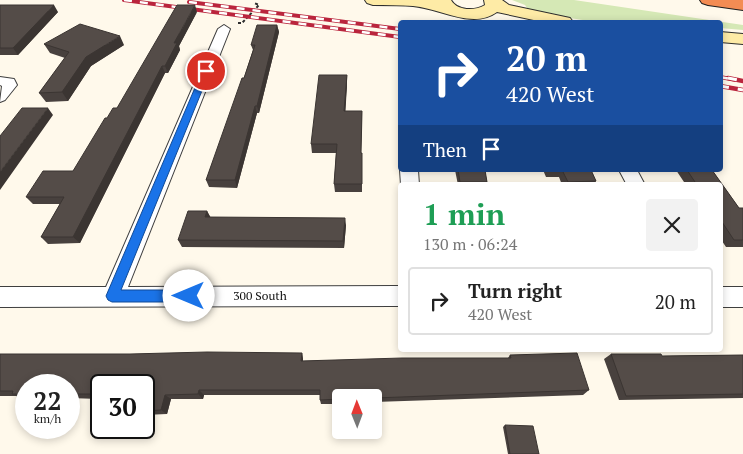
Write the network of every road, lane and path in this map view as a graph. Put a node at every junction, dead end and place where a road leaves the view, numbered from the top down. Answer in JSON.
{"nodes":[{"id":1,"x":373,"y":0,"type":"edge"},
{"id":2,"x":708,"y":0,"type":"edge"},
{"id":3,"x":493,"y":1,"type":"edge"},
{"id":4,"x":254,"y":3,"type":"dead end"},
{"id":5,"x":445,"y":4,"type":"edge"},
{"id":6,"x":743,"y":5,"type":"edge"},
{"id":7,"x":478,"y":14,"type":"junction"},
{"id":8,"x":515,"y":20,"type":"edge"},
{"id":9,"x":555,"y":20,"type":"edge"},
{"id":10,"x":229,"y":26,"type":"joint"},
{"id":11,"x":723,"y":38,"type":"edge"},
{"id":12,"x":743,"y":39,"type":"edge"},
{"id":13,"x":5,"y":82,"type":"edge"},
{"id":14,"x":0,"y":97,"type":"edge"},
{"id":15,"x":112,"y":296,"type":"junction"},
{"id":16,"x":398,"y":296,"type":"edge"},
{"id":17,"x":0,"y":297,"type":"edge"},
{"id":18,"x":723,"y":297,"type":"edge"},
{"id":19,"x":743,"y":297,"type":"edge"}],
"edges":[{"from":1,"to":5,"type":"street"},
{"from":2,"to":6,"type":"highway"},
{"from":3,"to":7,"type":"street"},
{"from":3,"to":9,"type":"street"},
{"from":4,"to":10,"type":"path"},
{"from":5,"to":7,"type":"street"},
{"from":7,"to":8,"type":"street"},
{"from":10,"to":15,"type":"street"},
{"from":11,"to":12,"type":"street"},
{"from":13,"to":14,"type":"street"},
{"from":15,"to":16,"type":"street","name":"300 South"},
{"from":15,"to":17,"type":"street","name":"300 South"},
{"from":18,"to":19,"type":"street"}]}
